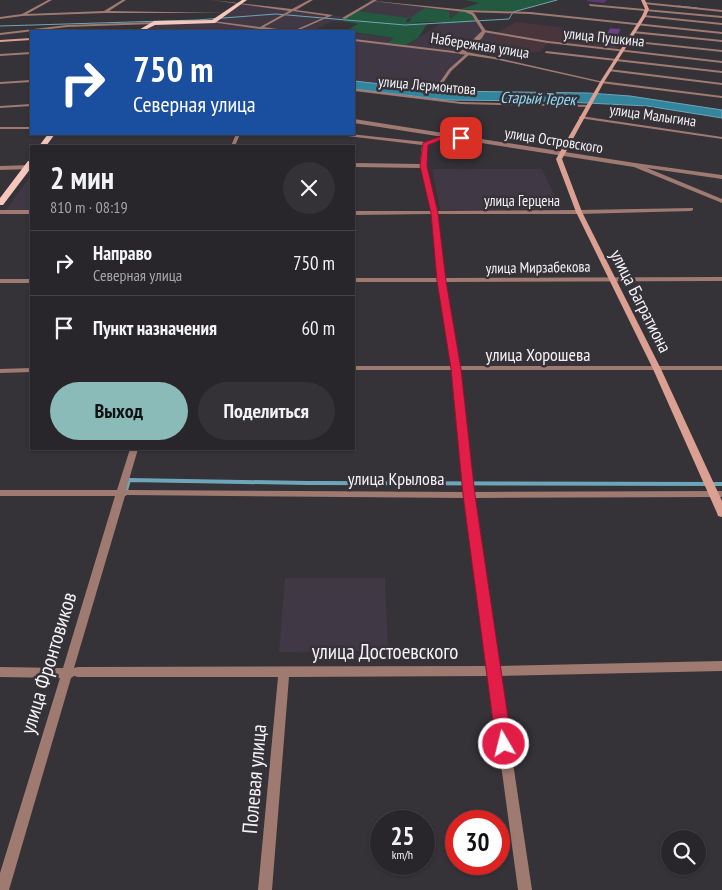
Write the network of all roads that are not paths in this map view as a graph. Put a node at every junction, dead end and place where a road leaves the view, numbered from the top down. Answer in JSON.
{"nodes":[{"id":1,"x":50,"y":0,"type":"edge"},
{"id":2,"x":124,"y":0,"type":"edge"},
{"id":3,"x":213,"y":0,"type":"edge"},
{"id":4,"x":245,"y":0,"type":"edge"},
{"id":5,"x":311,"y":0,"type":"edge"},
{"id":6,"x":366,"y":0,"type":"edge"},
{"id":7,"x":374,"y":0,"type":"edge"},
{"id":8,"x":634,"y":2,"type":"dead end"},
{"id":9,"x":643,"y":2,"type":"edge"},
{"id":10,"x":239,"y":3,"type":"junction"},
{"id":11,"x":590,"y":5,"type":"dead end"},
{"id":12,"x":647,"y":9,"type":"junction"},
{"id":13,"x":292,"y":10,"type":"junction"},
{"id":14,"x":466,"y":11,"type":"junction"},
{"id":15,"x":105,"y":12,"type":"junction"},
{"id":16,"x":224,"y":12,"type":"junction"},
{"id":17,"x":722,"y":12,"type":"edge"},
{"id":18,"x":22,"y":15,"type":"junction"},
{"id":19,"x":644,"y":16,"type":"junction"},
{"id":20,"x":722,"y":17,"type":"edge"},
{"id":21,"x":0,"y":18,"type":"edge"},
{"id":22,"x":344,"y":18,"type":"dead end"},
{"id":23,"x":214,"y":22,"type":"junction"},
{"id":24,"x":154,"y":23,"type":"junction"},
{"id":25,"x":639,"y":24,"type":"junction"},
{"id":26,"x":722,"y":24,"type":"edge"},
{"id":27,"x":260,"y":28,"type":"junction"},
{"id":28,"x":30,"y":30,"type":"edge"},
{"id":29,"x":34,"y":30,"type":"edge"},
{"id":30,"x":142,"y":30,"type":"edge"},
{"id":31,"x":279,"y":30,"type":"edge"},
{"id":32,"x":297,"y":30,"type":"edge"},
{"id":33,"x":484,"y":31,"type":"junction"},
{"id":34,"x":634,"y":32,"type":"junction"},
{"id":35,"x":722,"y":32,"type":"edge"},
{"id":36,"x":0,"y":34,"type":"edge"},
{"id":37,"x":30,"y":39,"type":"edge"},
{"id":38,"x":355,"y":40,"type":"edge"},
{"id":39,"x":0,"y":41,"type":"edge"},
{"id":40,"x":628,"y":41,"type":"junction"},
{"id":41,"x":722,"y":42,"type":"edge"},
{"id":42,"x":622,"y":50,"type":"junction"},
{"id":43,"x":722,"y":51,"type":"edge"},
{"id":44,"x":546,"y":52,"type":"dead end"},
{"id":45,"x":30,"y":53,"type":"edge"},
{"id":46,"x":462,"y":53,"type":"junction"},
{"id":47,"x":468,"y":54,"type":"junction"},
{"id":48,"x":0,"y":56,"type":"edge"},
{"id":49,"x":616,"y":60,"type":"junction"},
{"id":50,"x":722,"y":62,"type":"edge"},
{"id":51,"x":609,"y":70,"type":"junction"},
{"id":52,"x":722,"y":72,"type":"edge"},
{"id":53,"x":30,"y":81,"type":"edge"},
{"id":54,"x":0,"y":82,"type":"edge"},
{"id":55,"x":602,"y":82,"type":"junction"},
{"id":56,"x":722,"y":84,"type":"edge"},
{"id":57,"x":355,"y":90,"type":"edge"},
{"id":58,"x":436,"y":91,"type":"dead end"},
{"id":59,"x":722,"y":97,"type":"edge"},
{"id":60,"x":30,"y":105,"type":"edge"},
{"id":61,"x":588,"y":105,"type":"junction"},
{"id":62,"x":0,"y":107,"type":"edge"},
{"id":63,"x":581,"y":117,"type":"junction"},
{"id":64,"x":355,"y":121,"type":"edge"},
{"id":65,"x":0,"y":128,"type":"edge"},
{"id":66,"x":30,"y":128,"type":"edge"},
{"id":67,"x":348,"y":135,"type":"edge"},
{"id":68,"x":446,"y":136,"type":"junction"},
{"id":69,"x":722,"y":138,"type":"edge"},
{"id":70,"x":425,"y":144,"type":"junction"},
{"id":71,"x":562,"y":154,"type":"junction"},
{"id":72,"x":355,"y":165,"type":"edge"},
{"id":73,"x":635,"y":165,"type":"junction"},
{"id":74,"x":30,"y":166,"type":"edge"},
{"id":75,"x":423,"y":166,"type":"junction"},
{"id":76,"x":0,"y":168,"type":"edge"},
{"id":77,"x":722,"y":177,"type":"edge"},
{"id":78,"x":722,"y":201,"type":"edge"},
{"id":79,"x":0,"y":204,"type":"edge"},
{"id":80,"x":691,"y":209,"type":"dead end"},
{"id":81,"x":0,"y":212,"type":"edge"},
{"id":82,"x":30,"y":212,"type":"edge"},
{"id":83,"x":579,"y":212,"type":"junction"},
{"id":84,"x":355,"y":213,"type":"edge"},
{"id":85,"x":434,"y":213,"type":"junction"},
{"id":86,"x":611,"y":279,"type":"junction"},
{"id":87,"x":722,"y":279,"type":"edge"},
{"id":88,"x":355,"y":280,"type":"edge"},
{"id":89,"x":0,"y":281,"type":"edge"},
{"id":90,"x":30,"y":281,"type":"edge"},
{"id":91,"x":442,"y":281,"type":"junction"},
{"id":92,"x":355,"y":368,"type":"edge"},
{"id":93,"x":722,"y":368,"type":"edge"},
{"id":94,"x":456,"y":369,"type":"junction"},
{"id":95,"x":657,"y":369,"type":"junction"},
{"id":96,"x":0,"y":370,"type":"edge"},
{"id":97,"x":30,"y":370,"type":"edge"},
{"id":98,"x":134,"y":450,"type":"edge"},
{"id":99,"x":0,"y":493,"type":"edge"},
{"id":100,"x":124,"y":493,"type":"junction"},
{"id":101,"x":718,"y":493,"type":"edge"},
{"id":102,"x":469,"y":495,"type":"junction"},
{"id":103,"x":722,"y":513,"type":"edge"},
{"id":104,"x":722,"y":666,"type":"edge"},
{"id":105,"x":493,"y":670,"type":"junction"},
{"id":106,"x":0,"y":672,"type":"edge"},
{"id":107,"x":284,"y":672,"type":"junction"},
{"id":108,"x":71,"y":673,"type":"junction"},
{"id":109,"x":2,"y":890,"type":"edge"},
{"id":110,"x":265,"y":890,"type":"edge"},
{"id":111,"x":525,"y":890,"type":"edge"}],
"edges":[{"from":1,"to":18,"type":"street"},
{"from":2,"to":15,"type":"street"},
{"from":3,"to":10,"type":"street"},
{"from":4,"to":10,"type":"main road"},
{"from":5,"to":13,"type":"street"},
{"from":6,"to":7,"type":"street"},
{"from":7,"to":14,"type":"street"},
{"from":7,"to":22,"type":"street"},
{"from":8,"to":9,"type":"street"},
{"from":9,"to":12,"type":"main road"},
{"from":9,"to":17,"type":"street"},
{"from":10,"to":13,"type":"street"},
{"from":10,"to":16,"type":"main road"},
{"from":11,"to":12,"type":"street"},
{"from":12,"to":19,"type":"main road"},
{"from":12,"to":20,"type":"street"},
{"from":13,"to":27,"type":"street"},
{"from":13,"to":32,"type":"street"},
{"from":14,"to":25,"type":"street"},
{"from":14,"to":33,"type":"street"},
{"from":15,"to":16,"type":"street"},
{"from":15,"to":18,"type":"street"},
{"from":16,"to":23,"type":"main road"},
{"from":18,"to":21,"type":"street"},
{"from":19,"to":25,"type":"main road"},
{"from":19,"to":26,"type":"street"},
{"from":23,"to":24,"type":"main road"},
{"from":23,"to":27,"type":"street"},
{"from":24,"to":29,"type":"street"},
{"from":24,"to":30,"type":"main road"},
{"from":25,"to":34,"type":"main road"},
{"from":25,"to":35,"type":"street"},
{"from":27,"to":31,"type":"street"},
{"from":28,"to":36,"type":"street"},
{"from":33,"to":42,"type":"street","name":"улица Пушкина"},
{"from":33,"to":46,"type":"street"},
{"from":34,"to":40,"type":"main road"},
{"from":34,"to":41,"type":"street"},
{"from":37,"to":39,"type":"main road"},
{"from":38,"to":46,"type":"street","name":"Набережная улица"},
{"from":40,"to":42,"type":"main road"},
{"from":40,"to":43,"type":"street"},
{"from":42,"to":49,"type":"main road"},
{"from":42,"to":50,"type":"street","name":"улица Пушкина"},
{"from":44,"to":49,"type":"street"},
{"from":45,"to":48,"type":"street"},
{"from":46,"to":47,"type":"street","name":"Набережная улица"},
{"from":47,"to":55,"type":"street","name":"Набережная улица"},
{"from":47,"to":58,"type":"street"},
{"from":49,"to":51,"type":"main road"},
{"from":49,"to":52,"type":"street"},
{"from":51,"to":55,"type":"main road"},
{"from":51,"to":56,"type":"street"},
{"from":53,"to":54,"type":"street"},
{"from":55,"to":59,"type":"street"},
{"from":55,"to":61,"type":"main road"},
{"from":57,"to":61,"type":"street","name":"улица Лермонтова"},
{"from":60,"to":62,"type":"street"},
{"from":61,"to":63,"type":"main road"},
{"from":63,"to":69,"type":"street","name":"улица Малыгина"},
{"from":63,"to":71,"type":"main road"},
{"from":64,"to":68,"type":"street","name":"улица Островского"},
{"from":65,"to":66,"type":"street"},
{"from":67,"to":70,"type":"street"},
{"from":68,"to":70,"type":"street"},
{"from":68,"to":71,"type":"street","name":"улица Островского"},
{"from":70,"to":75,"type":"street"},
{"from":71,"to":73,"type":"street","name":"улица Островского"},
{"from":71,"to":83,"type":"main road","name":"улица Багратиона"},
{"from":72,"to":75,"type":"street"},
{"from":73,"to":77,"type":"street","name":"улица Островского"},
{"from":73,"to":78,"type":"street"},
{"from":74,"to":76,"type":"street"},
{"from":74,"to":79,"type":"main road"},
{"from":75,"to":85,"type":"street"},
{"from":80,"to":83,"type":"street","name":"улица Герцена"},
{"from":81,"to":82,"type":"street"},
{"from":83,"to":85,"type":"street","name":"улица Герцена"},
{"from":83,"to":86,"type":"main road","name":"улица Багратиона"},
{"from":84,"to":85,"type":"street","name":"улица Герцена"},
{"from":85,"to":91,"type":"street"},
{"from":86,"to":87,"type":"street","name":"улица Мирзабекова"},
{"from":86,"to":91,"type":"street","name":"улица Мирзабекова"},
{"from":86,"to":95,"type":"main road","name":"улица Багратиона"},
{"from":88,"to":91,"type":"street","name":"улица Мирзабекова"},
{"from":89,"to":90,"type":"street"},
{"from":91,"to":94,"type":"street"},
{"from":92,"to":94,"type":"street","name":"улица Хорошева"},
{"from":93,"to":95,"type":"street","name":"улица Хорошева"},
{"from":94,"to":95,"type":"street","name":"улица Хорошева"},
{"from":94,"to":102,"type":"street"},
{"from":95,"to":101,"type":"main road","name":"улица Багратиона"},
{"from":96,"to":97,"type":"street"},
{"from":98,"to":100,"type":"street","name":"улица Фронтовиков"},
{"from":99,"to":100,"type":"street","name":"улица Крылова"},
{"from":100,"to":102,"type":"street","name":"улица Крылова"},
{"from":100,"to":108,"type":"street","name":"улица Фронтовиков"},
{"from":101,"to":102,"type":"street","name":"улица Крылова"},
{"from":101,"to":103,"type":"main road","name":"улица Багратиона"},
{"from":102,"to":105,"type":"street"},
{"from":104,"to":105,"type":"street","name":"улица Достоевского"},
{"from":105,"to":107,"type":"street","name":"улица Достоевского"},
{"from":105,"to":111,"type":"street"},
{"from":106,"to":108,"type":"street","name":"улица Достоевского"},
{"from":107,"to":108,"type":"street","name":"улица Достоевского"},
{"from":107,"to":110,"type":"street","name":"Полевая улица"},
{"from":108,"to":109,"type":"street","name":"улица Фронтовиков"}]}
